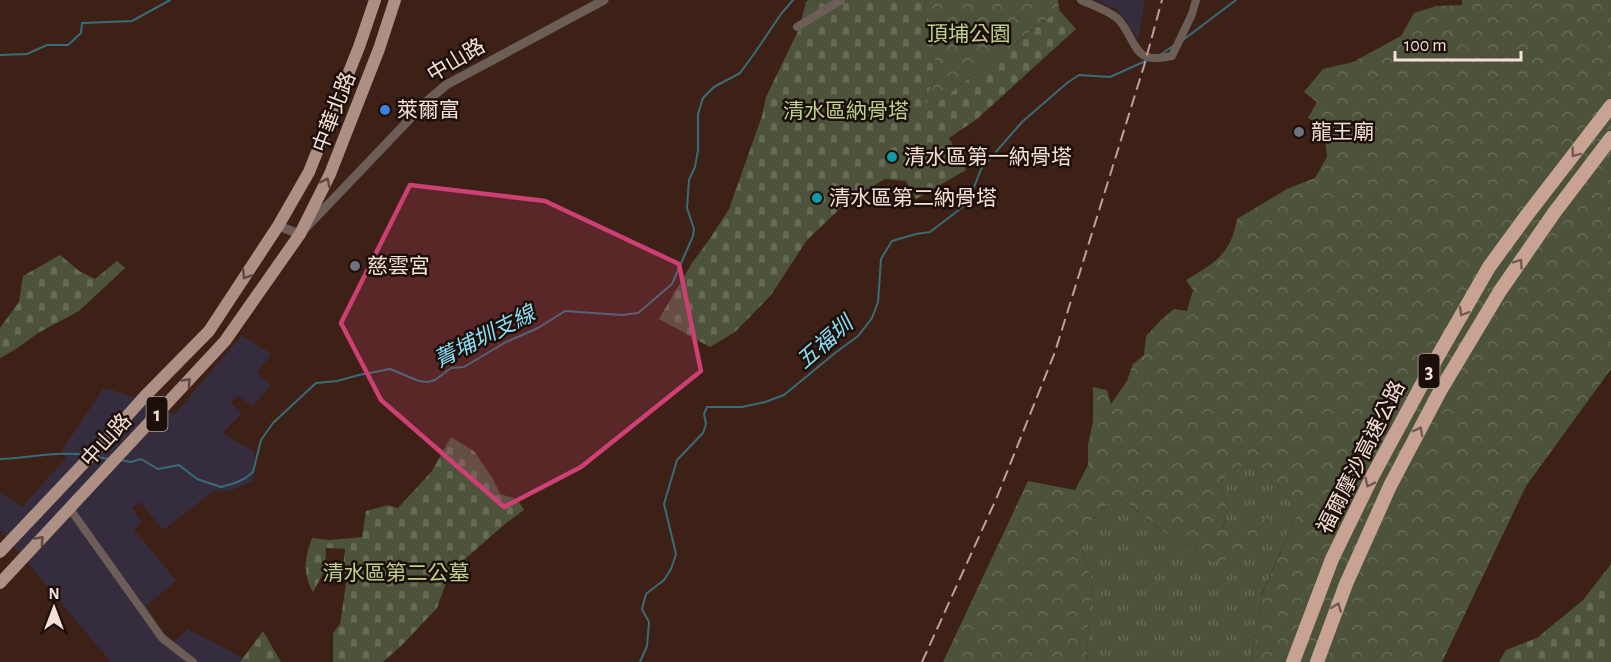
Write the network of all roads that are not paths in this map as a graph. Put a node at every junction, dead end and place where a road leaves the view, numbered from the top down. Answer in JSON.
{"nodes":[{"id":1,"x":375,"y":0,"type":"edge"},
{"id":2,"x":395,"y":0,"type":"edge"},
{"id":3,"x":604,"y":0,"type":"edge"},
{"id":4,"x":840,"y":0,"type":"edge"},
{"id":5,"x":1081,"y":0,"type":"edge"},
{"id":6,"x":1196,"y":0,"type":"edge"},
{"id":7,"x":797,"y":27,"type":"dead end"},
{"id":8,"x":1611,"y":106,"type":"edge"},
{"id":9,"x":1611,"y":138,"type":"edge"},
{"id":10,"x":278,"y":226,"type":"junction"},
{"id":11,"x":300,"y":234,"type":"junction"},
{"id":12,"x":70,"y":509,"type":"junction"},
{"id":13,"x":0,"y":552,"type":"edge"},
{"id":14,"x":0,"y":583,"type":"edge"},
{"id":15,"x":193,"y":662,"type":"edge"},
{"id":16,"x":1293,"y":662,"type":"edge"},
{"id":17,"x":1317,"y":662,"type":"edge"}],
"edges":[{"from":1,"to":10,"type":"main road","name":"中華北路","number":"1"},
{"from":11,"to":2,"type":"main road","name":"中華北路","number":"1","one_way":true},
{"from":3,"to":11,"type":"street","name":"中山路"},
{"from":4,"to":7,"type":"street"},
{"from":5,"to":6,"type":"street"},
{"from":8,"to":16,"type":"highway","name":"福爾摩沙高速公路","number":"3","one_way":true},
{"from":17,"to":9,"type":"highway","name":"福爾摩沙高速公路","number":"3","one_way":true},
{"from":10,"to":11,"type":"street"},
{"from":10,"to":13,"type":"main road","name":"中山路","number":"1","one_way":true},
{"from":12,"to":11,"type":"main road","name":"中山路","number":"1","one_way":true},
{"from":14,"to":12,"type":"main road","name":"中山路","number":"1","one_way":true},
{"from":12,"to":15,"type":"street"}]}
